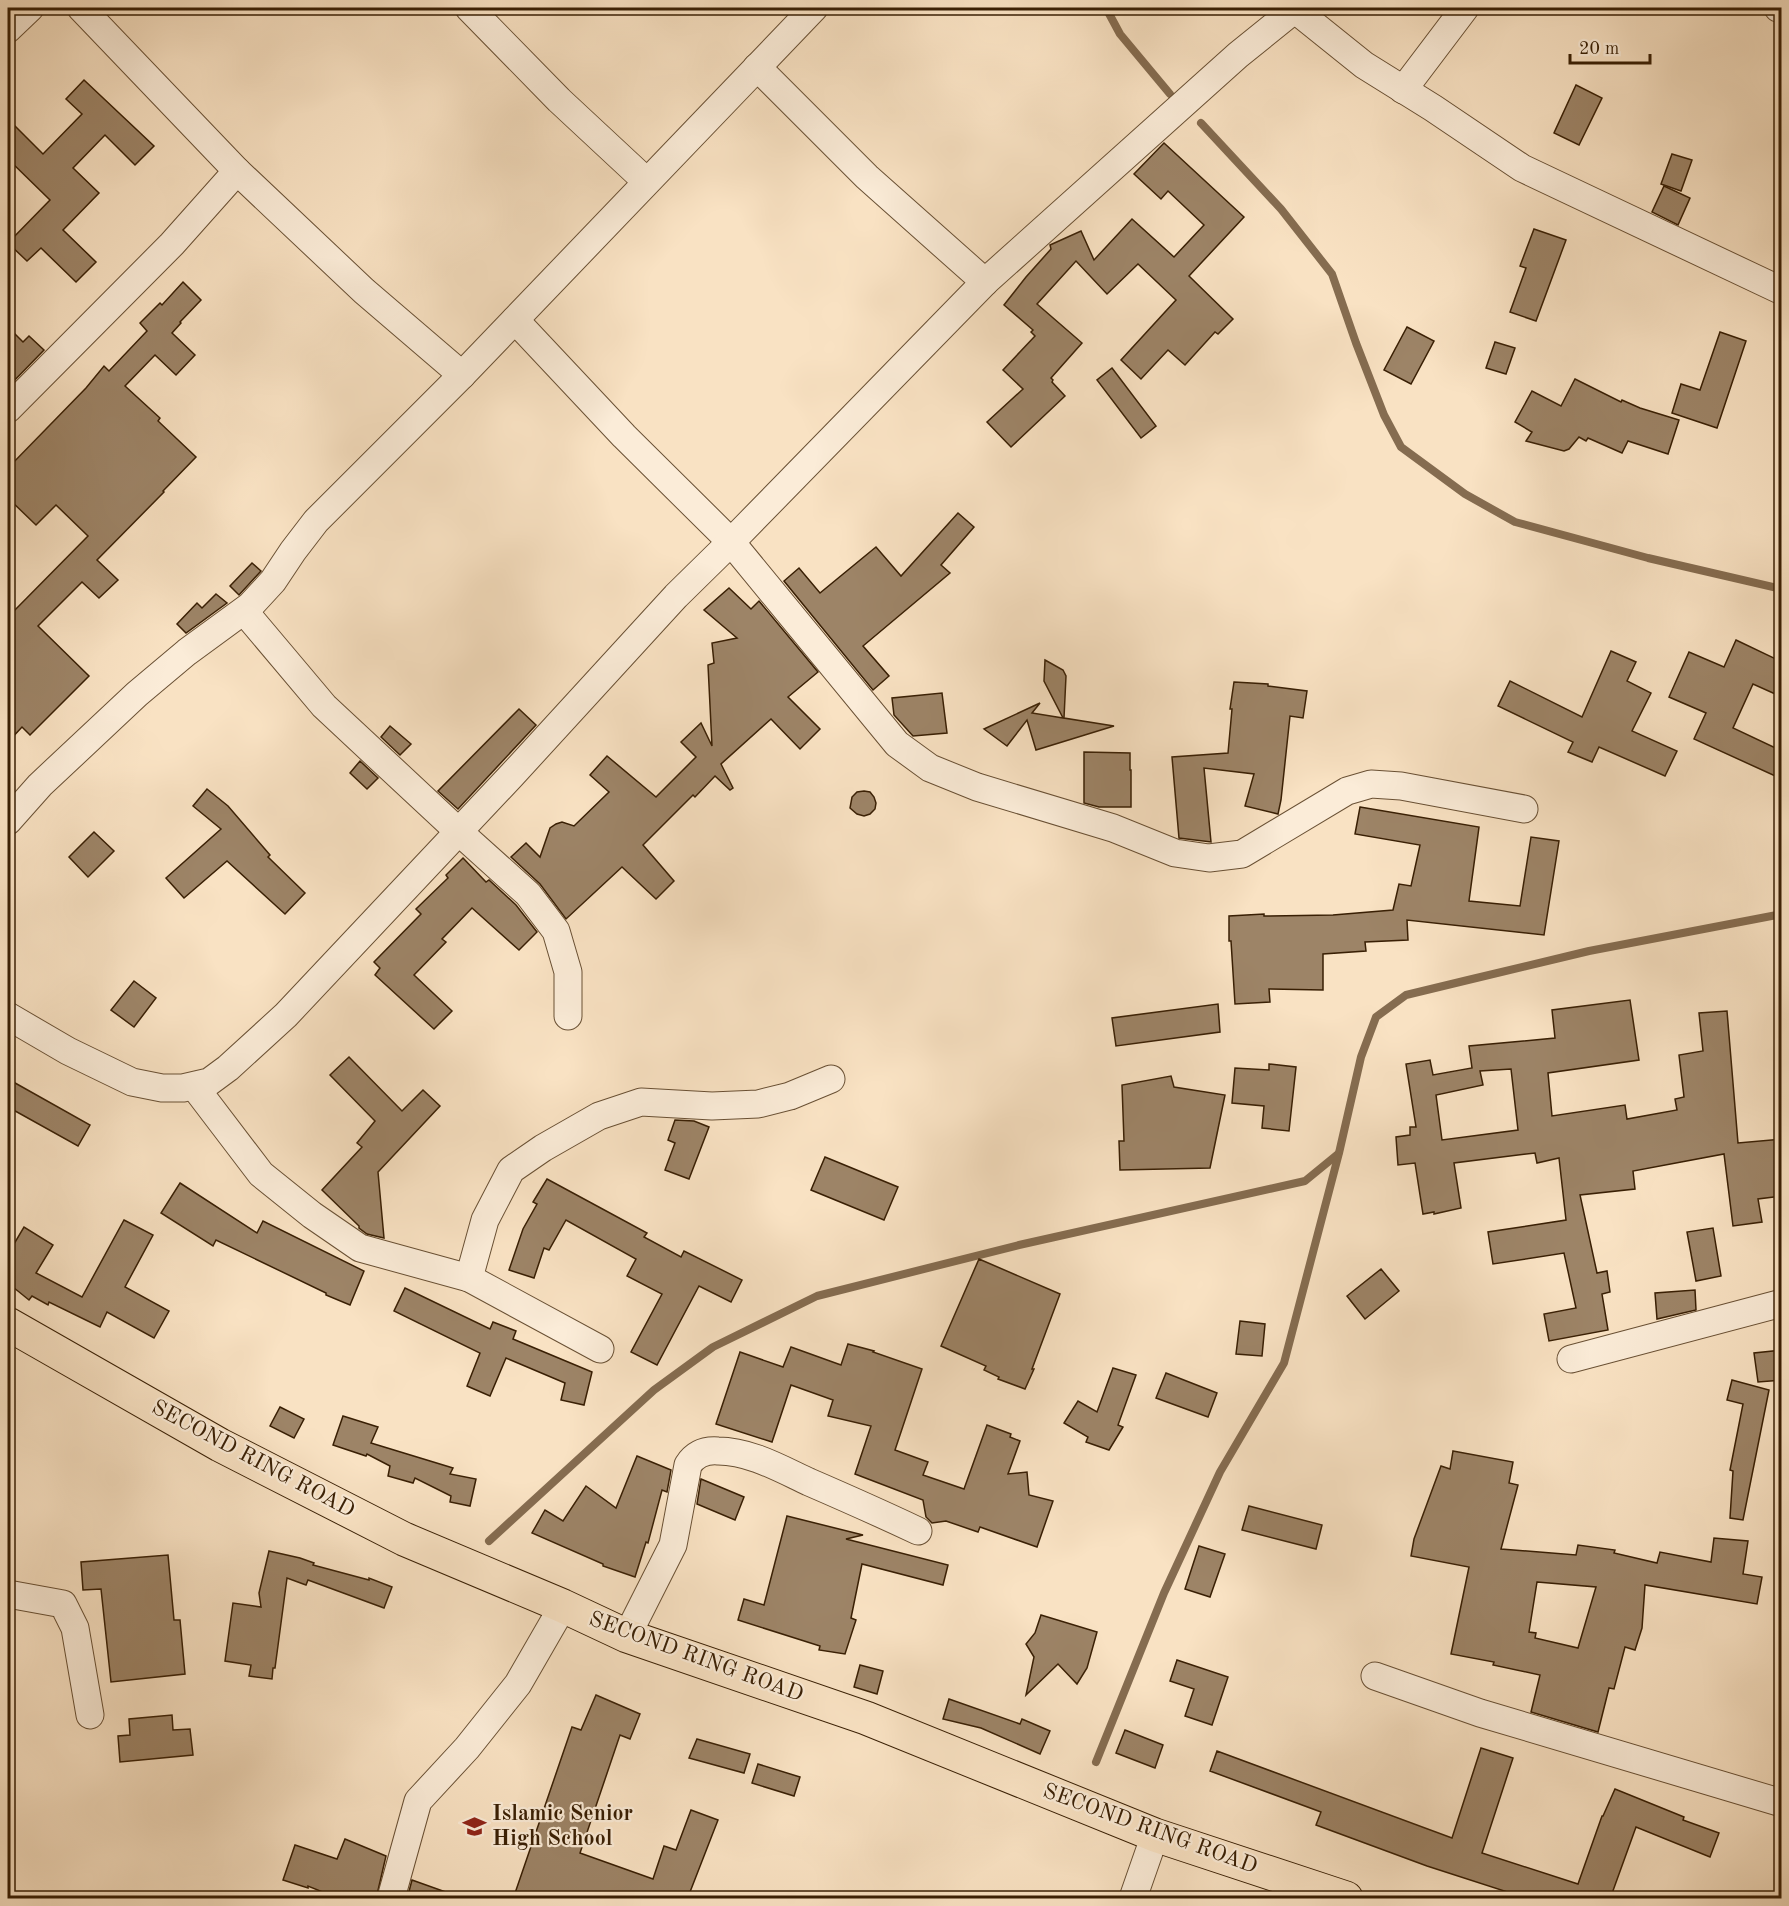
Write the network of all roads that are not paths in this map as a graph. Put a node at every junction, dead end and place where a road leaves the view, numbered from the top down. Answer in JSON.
{"nodes":[{"id":1,"x":30,"y":8,"type":"edge"},
{"id":2,"x":81,"y":8,"type":"edge"},
{"id":3,"x":469,"y":8,"type":"edge"},
{"id":4,"x":814,"y":8,"type":"edge"},
{"id":5,"x":1294,"y":8,"type":"edge"},
{"id":6,"x":1465,"y":8,"type":"edge"},
{"id":7,"x":8,"y":29,"type":"edge"},
{"id":8,"x":757,"y":67,"type":"junction"},
{"id":9,"x":1403,"y":90,"type":"junction"},
{"id":10,"x":237,"y":171,"type":"junction"},
{"id":11,"x":646,"y":182,"type":"junction"},
{"id":12,"x":985,"y":282,"type":"junction"},
{"id":13,"x":1782,"y":291,"type":"edge"},
{"id":14,"x":515,"y":320,"type":"junction"},
{"id":15,"x":462,"y":375,"type":"junction"},
{"id":16,"x":8,"y":409,"type":"edge"},
{"id":17,"x":731,"y":543,"type":"junction"},
{"id":18,"x":244,"y":611,"type":"junction"},
{"id":19,"x":1524,"y":809,"type":"dead end"},
{"id":20,"x":8,"y":821,"type":"edge"},
{"id":21,"x":458,"y":831,"type":"junction"},
{"id":22,"x":8,"y":1016,"type":"edge"},
{"id":23,"x":568,"y":1016,"type":"dead end"},
{"id":24,"x":831,"y":1079,"type":"dead end"},
{"id":25,"x":194,"y":1086,"type":"junction"},
{"id":26,"x":469,"y":1278,"type":"junction"},
{"id":27,"x":1782,"y":1303,"type":"edge"},
{"id":28,"x":8,"y":1324,"type":"edge"},
{"id":29,"x":600,"y":1349,"type":"dead end"},
{"id":30,"x":1571,"y":1359,"type":"dead end"},
{"id":31,"x":918,"y":1531,"type":"dead end"},
{"id":32,"x":8,"y":1594,"type":"edge"},
{"id":33,"x":563,"y":1606,"type":"junction"},
{"id":34,"x":627,"y":1635,"type":"junction"},
{"id":35,"x":1375,"y":1676,"type":"dead end"},
{"id":36,"x":90,"y":1715,"type":"dead end"},
{"id":37,"x":1782,"y":1803,"type":"edge"},
{"id":38,"x":1155,"y":1835,"type":"junction"},
{"id":39,"x":391,"y":1899,"type":"edge"},
{"id":40,"x":1133,"y":1899,"type":"edge"},
{"id":41,"x":1346,"y":1899,"type":"edge"}],
"edges":[{"from":1,"to":7,"type":"street"},
{"from":2,"to":10,"type":"street"},
{"from":3,"to":11,"type":"street"},
{"from":4,"to":8,"type":"street"},
{"from":5,"to":9,"type":"street"},
{"from":5,"to":12,"type":"street"},
{"from":6,"to":9,"type":"street"},
{"from":8,"to":11,"type":"street"},
{"from":8,"to":12,"type":"street"},
{"from":9,"to":13,"type":"street"},
{"from":10,"to":15,"type":"street"},
{"from":10,"to":16,"type":"street"},
{"from":11,"to":14,"type":"street"},
{"from":12,"to":17,"type":"street"},
{"from":14,"to":15,"type":"street"},
{"from":14,"to":17,"type":"street"},
{"from":15,"to":18,"type":"street"},
{"from":17,"to":19,"type":"street"},
{"from":17,"to":21,"type":"street"},
{"from":18,"to":20,"type":"street"},
{"from":18,"to":21,"type":"street"},
{"from":21,"to":23,"type":"street"},
{"from":21,"to":25,"type":"street"},
{"from":22,"to":25,"type":"street"},
{"from":24,"to":26,"type":"street"},
{"from":25,"to":26,"type":"street"},
{"from":26,"to":29,"type":"street"},
{"from":27,"to":30,"type":"street"},
{"from":28,"to":33,"type":"main road","name":"SECOND RING ROAD"},
{"from":31,"to":34,"type":"street"},
{"from":32,"to":36,"type":"street"},
{"from":33,"to":34,"type":"main road","name":"SECOND RING ROAD"},
{"from":33,"to":39,"type":"street"},
{"from":34,"to":38,"type":"main road","name":"SECOND RING ROAD"},
{"from":35,"to":37,"type":"street"},
{"from":38,"to":40,"type":"street"},
{"from":38,"to":41,"type":"main road","name":"SECOND RING ROAD"}]}
